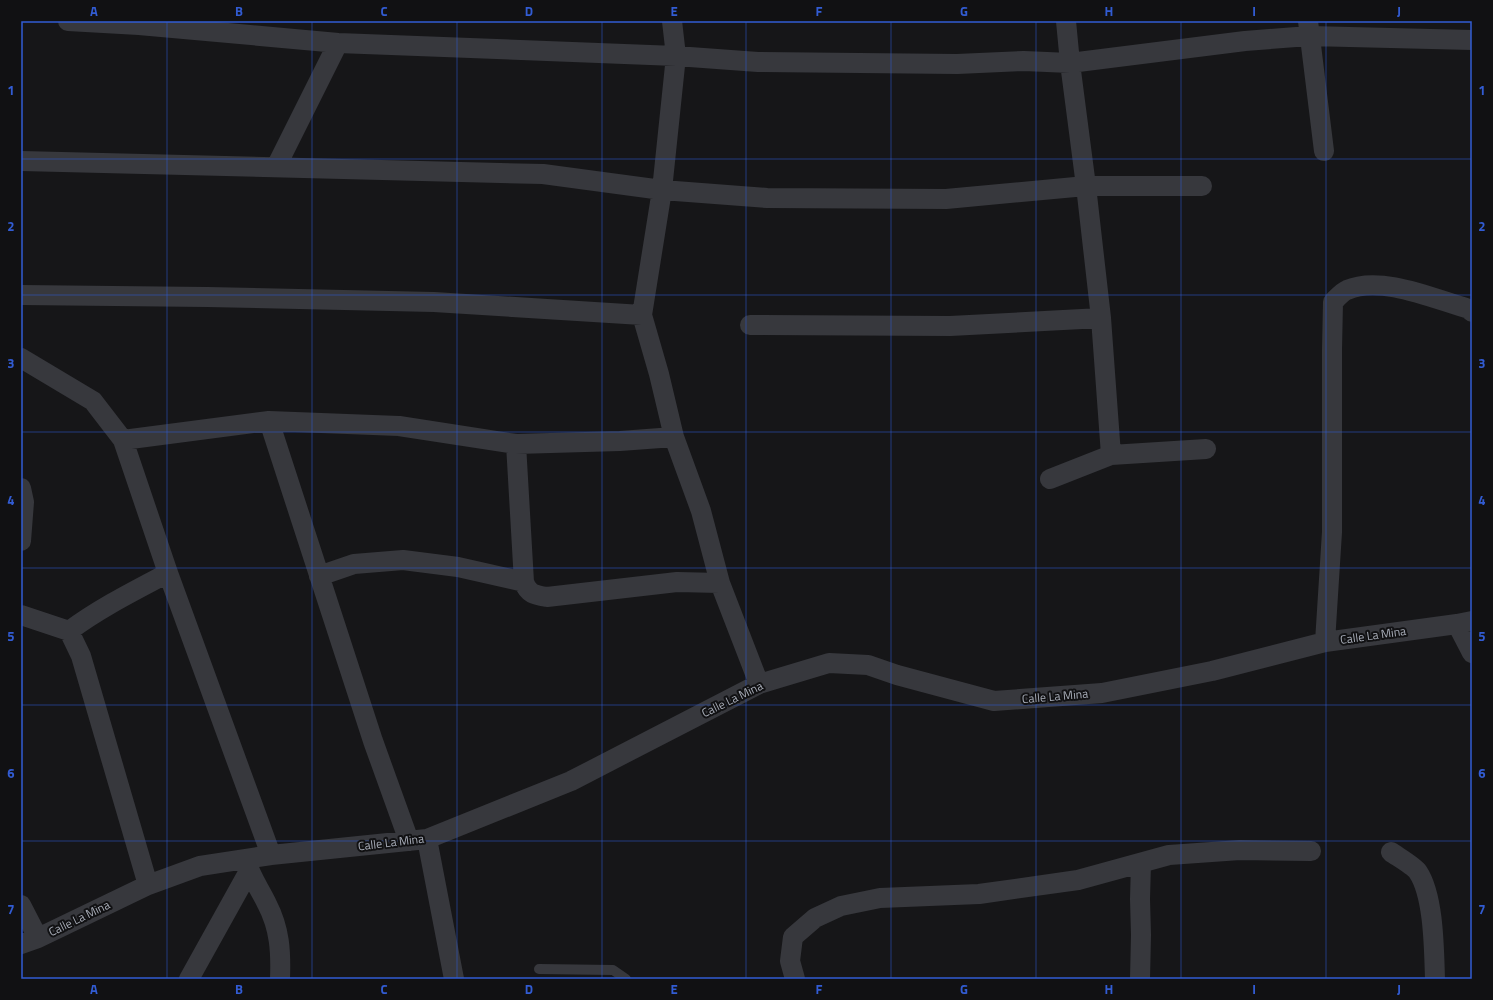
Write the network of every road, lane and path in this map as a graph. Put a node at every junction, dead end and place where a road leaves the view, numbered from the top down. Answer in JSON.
{"nodes":[{"id":1,"x":68,"y":21,"type":"edge"},
{"id":2,"x":672,"y":21,"type":"edge"},
{"id":3,"x":1066,"y":21,"type":"edge"},
{"id":4,"x":1309,"y":28,"type":"edge"},
{"id":5,"x":1472,"y":40,"type":"edge"},
{"id":6,"x":338,"y":43,"type":"junction"},
{"id":7,"x":676,"y":56,"type":"junction"},
{"id":8,"x":1070,"y":63,"type":"junction"},
{"id":9,"x":1324,"y":151,"type":"dead end"},
{"id":10,"x":21,"y":161,"type":"edge"},
{"id":11,"x":276,"y":167,"type":"junction"},
{"id":12,"x":1086,"y":186,"type":"junction"},
{"id":13,"x":1202,"y":186,"type":"dead end"},
{"id":14,"x":662,"y":190,"type":"junction"},
{"id":15,"x":21,"y":295,"type":"edge"},
{"id":16,"x":1472,"y":312,"type":"edge"},
{"id":17,"x":642,"y":315,"type":"junction"},
{"id":18,"x":1101,"y":318,"type":"junction"},
{"id":19,"x":750,"y":325,"type":"dead end"},
{"id":20,"x":21,"y":358,"type":"edge"},
{"id":21,"x":268,"y":421,"type":"junction"},
{"id":22,"x":674,"y":437,"type":"junction"},
{"id":23,"x":123,"y":440,"type":"junction"},
{"id":24,"x":516,"y":444,"type":"junction"},
{"id":25,"x":1206,"y":449,"type":"dead end"},
{"id":26,"x":1110,"y":455,"type":"junction"},
{"id":27,"x":1050,"y":479,"type":"dead end"},
{"id":28,"x":21,"y":488,"type":"edge"},
{"id":29,"x":21,"y":541,"type":"edge"},
{"id":30,"x":168,"y":573,"type":"junction"},
{"id":31,"x":319,"y":576,"type":"junction"},
{"id":32,"x":524,"y":582,"type":"junction"},
{"id":33,"x":720,"y":583,"type":"junction"},
{"id":34,"x":21,"y":615,"type":"edge"},
{"id":35,"x":1465,"y":622,"type":"edge"},
{"id":36,"x":69,"y":632,"type":"junction"},
{"id":37,"x":1324,"y":642,"type":"junction"},
{"id":38,"x":1472,"y":654,"type":"edge"},
{"id":39,"x":759,"y":684,"type":"junction"},
{"id":40,"x":418,"y":840,"type":"junction"},
{"id":41,"x":1311,"y":851,"type":"dead end"},
{"id":42,"x":1391,"y":852,"type":"dead end"},
{"id":43,"x":271,"y":855,"type":"junction"},
{"id":44,"x":1141,"y":863,"type":"junction"},
{"id":45,"x":247,"y":866,"type":"junction"},
{"id":46,"x":148,"y":885,"type":"junction"},
{"id":47,"x":21,"y":905,"type":"edge"},
{"id":48,"x":29,"y":941,"type":"edge"},
{"id":49,"x":539,"y":969,"type":"dead end"},
{"id":50,"x":189,"y":979,"type":"edge"},
{"id":51,"x":280,"y":979,"type":"edge"},
{"id":52,"x":454,"y":979,"type":"edge"},
{"id":53,"x":626,"y":979,"type":"edge"},
{"id":54,"x":795,"y":979,"type":"edge"},
{"id":55,"x":1140,"y":979,"type":"edge"},
{"id":56,"x":1436,"y":979,"type":"edge"}],
"edges":[{"from":1,"to":6,"type":"street"},
{"from":2,"to":7,"type":"street"},
{"from":3,"to":8,"type":"street"},
{"from":4,"to":5,"type":"street"},
{"from":4,"to":8,"type":"street"},
{"from":4,"to":9,"type":"street"},
{"from":6,"to":7,"type":"street"},
{"from":6,"to":11,"type":"street"},
{"from":7,"to":8,"type":"street"},
{"from":7,"to":14,"type":"street"},
{"from":8,"to":12,"type":"street"},
{"from":10,"to":11,"type":"street"},
{"from":11,"to":14,"type":"street"},
{"from":12,"to":13,"type":"street"},
{"from":12,"to":14,"type":"street"},
{"from":12,"to":18,"type":"street"},
{"from":14,"to":17,"type":"street"},
{"from":15,"to":17,"type":"street"},
{"from":16,"to":37,"type":"street"},
{"from":17,"to":22,"type":"street"},
{"from":18,"to":19,"type":"street"},
{"from":18,"to":26,"type":"street"},
{"from":20,"to":23,"type":"street"},
{"from":21,"to":23,"type":"street"},
{"from":21,"to":24,"type":"street"},
{"from":21,"to":31,"type":"street"},
{"from":22,"to":24,"type":"street"},
{"from":22,"to":33,"type":"street"},
{"from":23,"to":30,"type":"street"},
{"from":24,"to":32,"type":"street"},
{"from":25,"to":26,"type":"street"},
{"from":26,"to":27,"type":"street"},
{"from":28,"to":29,"type":"street"},
{"from":30,"to":36,"type":"street"},
{"from":30,"to":43,"type":"street"},
{"from":31,"to":32,"type":"street"},
{"from":31,"to":40,"type":"street"},
{"from":32,"to":33,"type":"street"},
{"from":33,"to":39,"type":"street"},
{"from":34,"to":36,"type":"street"},
{"from":35,"to":37,"type":"street","name":"Calle La Mina"},
{"from":35,"to":38,"type":"street"},
{"from":36,"to":46,"type":"street"},
{"from":37,"to":39,"type":"street","name":"Calle La Mina"},
{"from":39,"to":40,"type":"street","name":"Calle La Mina"},
{"from":40,"to":43,"type":"street","name":"Calle La Mina"},
{"from":40,"to":52,"type":"street"},
{"from":41,"to":44,"type":"street"},
{"from":42,"to":56,"type":"street"},
{"from":43,"to":45,"type":"street","name":"Calle La Mina"},
{"from":44,"to":54,"type":"street"},
{"from":44,"to":55,"type":"street"},
{"from":45,"to":46,"type":"street","name":"Calle La Mina"},
{"from":45,"to":50,"type":"street"},
{"from":45,"to":51,"type":"street"},
{"from":46,"to":48,"type":"street","name":"Calle La Mina"},
{"from":47,"to":48,"type":"street"},
{"from":49,"to":53,"type":"lane"}]}
